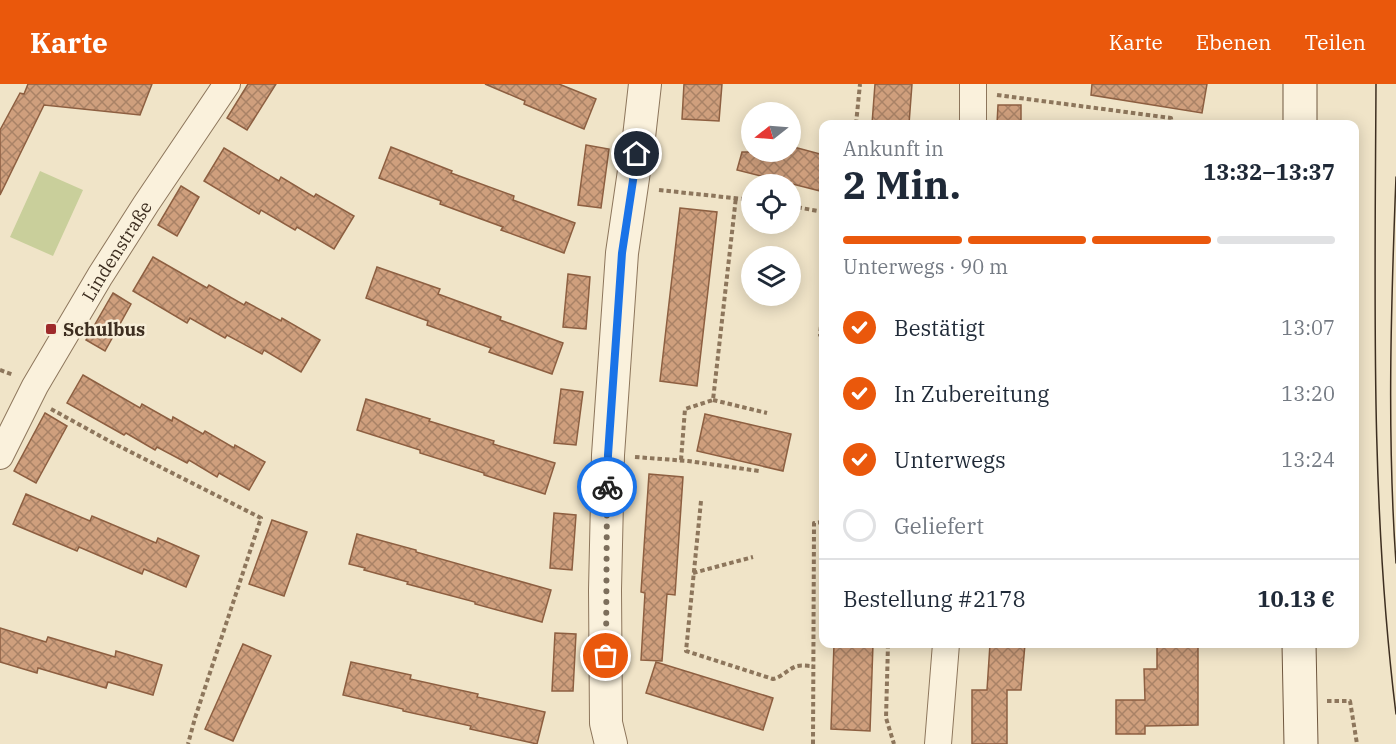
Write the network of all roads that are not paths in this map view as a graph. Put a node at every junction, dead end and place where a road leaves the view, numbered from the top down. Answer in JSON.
{"nodes":[{"id":1,"x":227,"y":84,"type":"edge"},
{"id":2,"x":645,"y":84,"type":"edge"},
{"id":3,"x":1300,"y":84,"type":"edge"},
{"id":4,"x":973,"y":88,"type":"edge"},
{"id":5,"x":972,"y":120,"type":"edge"},
{"id":6,"x":1300,"y":120,"type":"edge"},
{"id":7,"x":0,"y":456,"type":"edge"},
{"id":8,"x":946,"y":648,"type":"edge"},
{"id":9,"x":1299,"y":648,"type":"edge"},
{"id":10,"x":611,"y":744,"type":"edge"},
{"id":11,"x":938,"y":744,"type":"edge"},
{"id":12,"x":1301,"y":744,"type":"edge"}],
"edges":[{"from":1,"to":7,"type":"street","name":"Lindenstraße"},
{"from":2,"to":10,"type":"street"},
{"from":3,"to":6,"type":"main road"},
{"from":4,"to":5,"type":"street"},
{"from":8,"to":11,"type":"street"},
{"from":9,"to":12,"type":"main road"}]}
